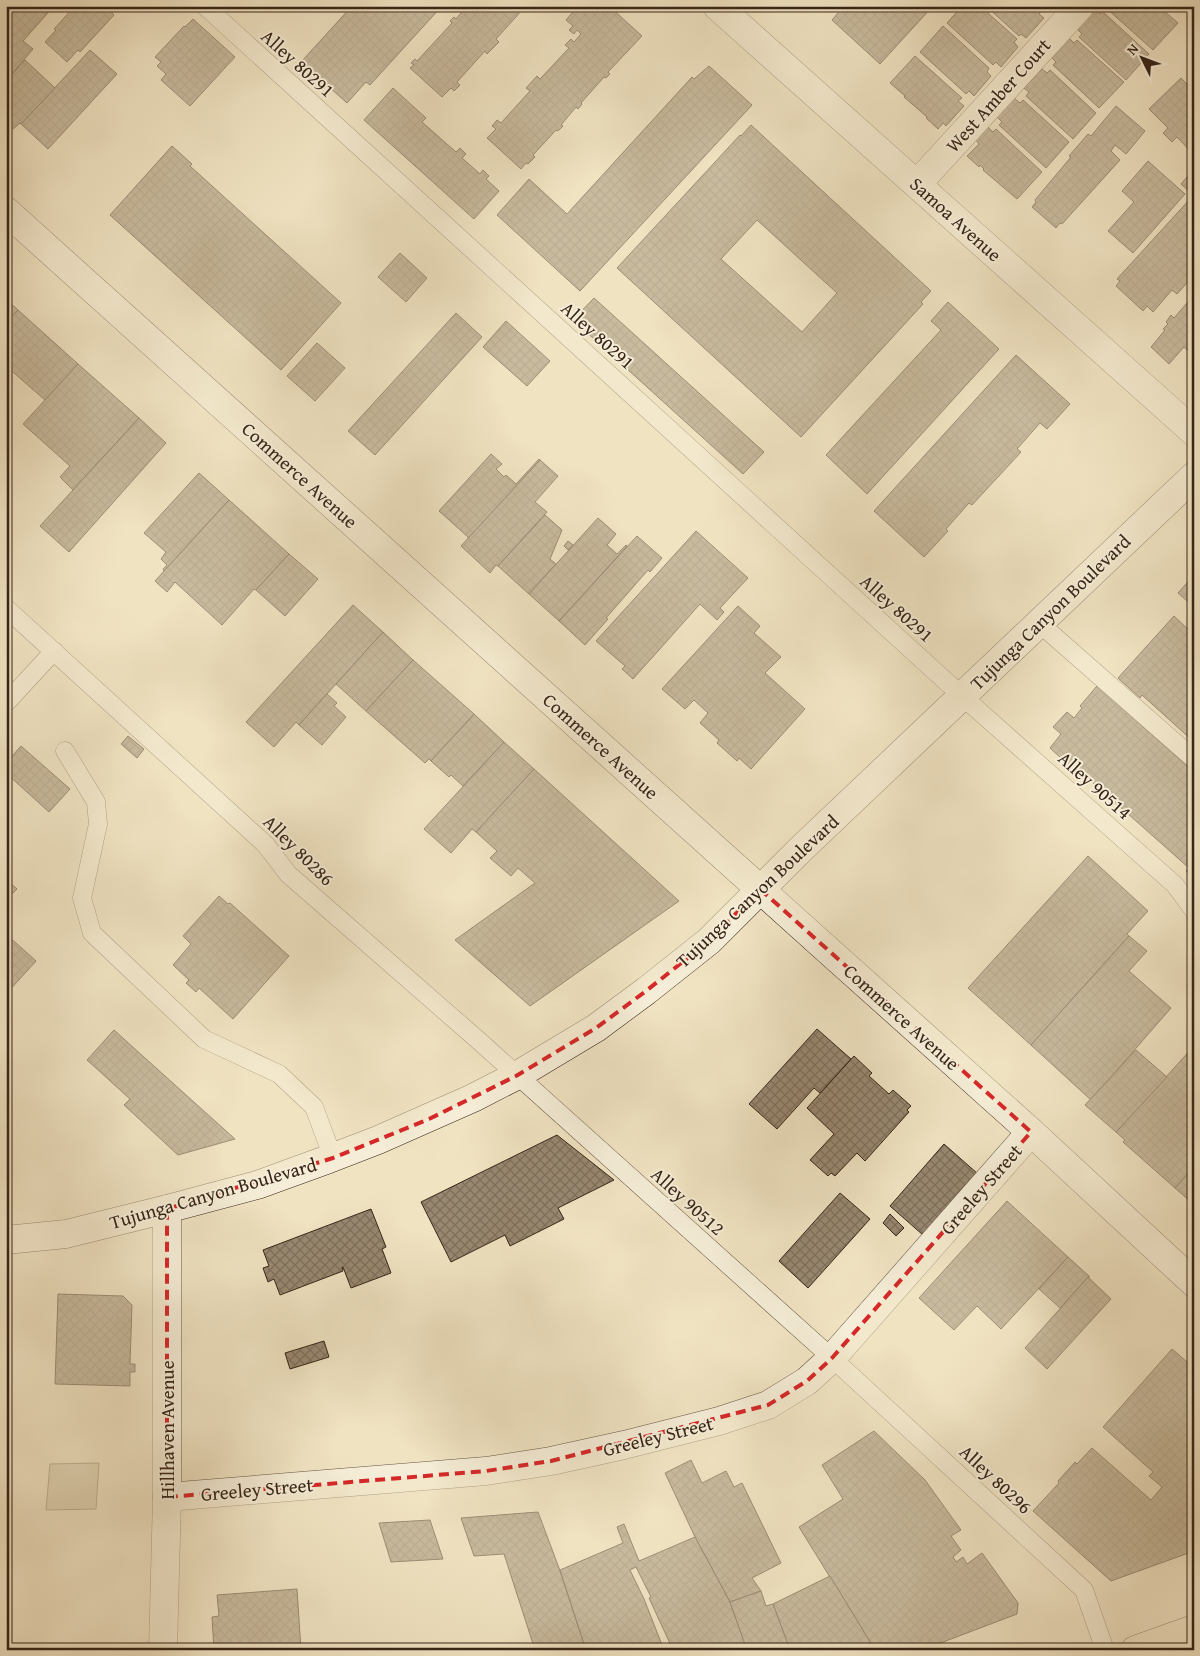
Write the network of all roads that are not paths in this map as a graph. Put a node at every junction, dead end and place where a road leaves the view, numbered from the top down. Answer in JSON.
{"nodes":[{"id":1,"x":205,"y":6,"type":"edge"},
{"id":2,"x":717,"y":6,"type":"edge"},
{"id":3,"x":1080,"y":6,"type":"edge"},
{"id":4,"x":917,"y":184,"type":"junction"},
{"id":5,"x":6,"y":211,"type":"edge"},
{"id":6,"x":1194,"y":432,"type":"edge"},
{"id":7,"x":1194,"y":476,"type":"edge"},
{"id":8,"x":6,"y":608,"type":"edge"},
{"id":9,"x":1039,"y":623,"type":"junction"},
{"id":10,"x":54,"y":650,"type":"junction"},
{"id":11,"x":962,"y":696,"type":"junction"},
{"id":12,"x":6,"y":703,"type":"edge"},
{"id":13,"x":65,"y":751,"type":"dead end"},
{"id":14,"x":1194,"y":759,"type":"edge"},
{"id":15,"x":760,"y":889,"type":"junction"},
{"id":16,"x":1194,"y":911,"type":"edge"},
{"id":17,"x":516,"y":1076,"type":"junction"},
{"id":18,"x":1032,"y":1132,"type":"junction"},
{"id":19,"x":333,"y":1158,"type":"junction"},
{"id":20,"x":167,"y":1209,"type":"junction"},
{"id":21,"x":6,"y":1240,"type":"edge"},
{"id":22,"x":1194,"y":1283,"type":"edge"},
{"id":23,"x":832,"y":1358,"type":"junction"},
{"id":24,"x":166,"y":1497,"type":"junction"},
{"id":25,"x":1194,"y":1629,"type":"edge"},
{"id":26,"x":163,"y":1650,"type":"edge"},
{"id":27,"x":1105,"y":1650,"type":"edge"},
{"id":28,"x":1135,"y":1650,"type":"edge"}],
"edges":[{"from":1,"to":11,"type":"lane","name":"Alley 80291"},
{"from":2,"to":4,"type":"street","name":"Samoa Avenue"},
{"from":3,"to":4,"type":"street","name":"West Amber Court"},
{"from":4,"to":6,"type":"street","name":"Samoa Avenue"},
{"from":5,"to":15,"type":"street","name":"Commerce Avenue"},
{"from":7,"to":9,"type":"street","name":"Tujunga Canyon Boulevard"},
{"from":8,"to":10,"type":"lane","name":"Alley 80286"},
{"from":9,"to":11,"type":"street","name":"Tujunga Canyon Boulevard"},
{"from":9,"to":14,"type":"lane"},
{"from":10,"to":12,"type":"lane"},
{"from":10,"to":17,"type":"lane","name":"Alley 80286"},
{"from":11,"to":15,"type":"street","name":"Tujunga Canyon Boulevard"},
{"from":11,"to":16,"type":"lane","name":"Alley 90514"},
{"from":13,"to":19,"type":"lane"},
{"from":15,"to":17,"type":"street","name":"Tujunga Canyon Boulevard"},
{"from":15,"to":18,"type":"street","name":"Commerce Avenue"},
{"from":17,"to":19,"type":"street","name":"Tujunga Canyon Boulevard"},
{"from":17,"to":23,"type":"lane","name":"Alley 90512"},
{"from":18,"to":22,"type":"street","name":"Commerce Avenue"},
{"from":18,"to":23,"type":"street","name":"Greeley Street"},
{"from":19,"to":20,"type":"street","name":"Tujunga Canyon Boulevard"},
{"from":20,"to":21,"type":"street","name":"Tujunga Canyon Boulevard"},
{"from":20,"to":24,"type":"street","name":"Hillhaven Avenue"},
{"from":23,"to":24,"type":"street","name":"Greeley Street"},
{"from":23,"to":27,"type":"lane","name":"Alley 80296"},
{"from":24,"to":26,"type":"street","name":"Hillhaven Avenue"},
{"from":25,"to":28,"type":"main road"}]}
